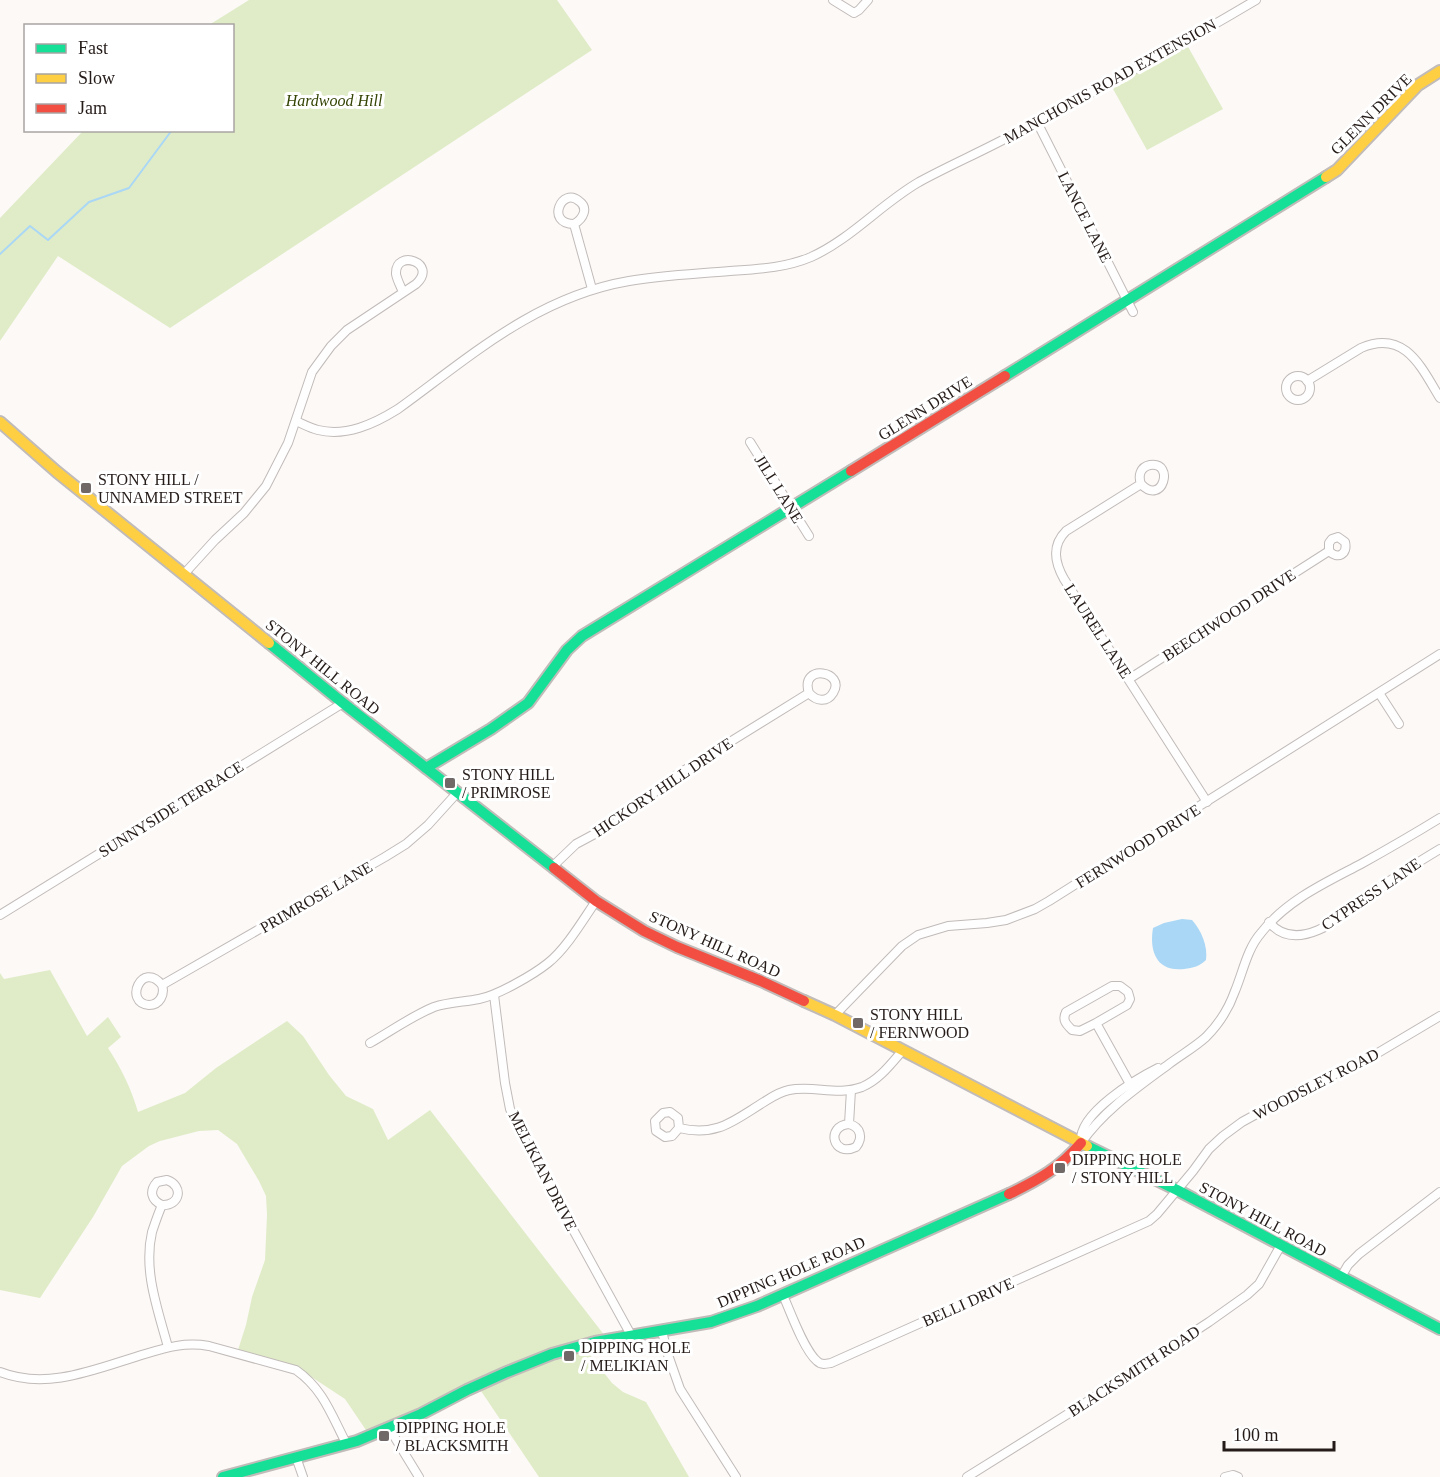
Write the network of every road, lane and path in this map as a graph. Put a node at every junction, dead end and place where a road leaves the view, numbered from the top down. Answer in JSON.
{"nodes":[{"id":1,"x":833,"y":0,"type":"edge"},
{"id":2,"x":868,"y":0,"type":"edge"},
{"id":3,"x":1256,"y":0,"type":"edge"},
{"id":4,"x":1440,"y":71,"type":"edge"},
{"id":5,"x":1037,"y":122,"type":"junction"},
{"id":6,"x":574,"y":224,"type":"dead end"},
{"id":7,"x":592,"y":289,"type":"junction"},
{"id":8,"x":403,"y":292,"type":"dead end"},
{"id":9,"x":1128,"y":301,"type":"junction"},
{"id":10,"x":1133,"y":312,"type":"dead end"},
{"id":11,"x":1307,"y":381,"type":"dead end"},
{"id":12,"x":1440,"y":398,"type":"edge"},
{"id":13,"x":296,"y":421,"type":"junction"},
{"id":14,"x":0,"y":422,"type":"edge"},
{"id":15,"x":750,"y":442,"type":"dead end"},
{"id":16,"x":1141,"y":484,"type":"dead end"},
{"id":17,"x":790,"y":508,"type":"junction"},
{"id":18,"x":809,"y":536,"type":"dead end"},
{"id":19,"x":1329,"y":551,"type":"dead end"},
{"id":20,"x":184,"y":574,"type":"junction"},
{"id":21,"x":1440,"y":654,"type":"edge"},
{"id":22,"x":1129,"y":679,"type":"junction"},
{"id":23,"x":809,"y":693,"type":"dead end"},
{"id":24,"x":1378,"y":693,"type":"junction"},
{"id":25,"x":343,"y":703,"type":"junction"},
{"id":26,"x":1399,"y":724,"type":"dead end"},
{"id":27,"x":426,"y":768,"type":"junction"},
{"id":28,"x":457,"y":792,"type":"junction"},
{"id":29,"x":1207,"y":802,"type":"junction"},
{"id":30,"x":1440,"y":818,"type":"edge"},
{"id":31,"x":1440,"y":849,"type":"edge"},
{"id":32,"x":552,"y":867,"type":"junction"},
{"id":33,"x":596,"y":902,"type":"junction"},
{"id":34,"x":0,"y":915,"type":"edge"},
{"id":35,"x":1269,"y":922,"type":"junction"},
{"id":36,"x":162,"y":985,"type":"dead end"},
{"id":37,"x":494,"y":995,"type":"junction"},
{"id":38,"x":835,"y":1015,"type":"junction"},
{"id":39,"x":1440,"y":1016,"type":"edge"},
{"id":40,"x":1096,"y":1023,"type":"junction"},
{"id":41,"x":370,"y":1043,"type":"dead end"},
{"id":42,"x":903,"y":1050,"type":"junction"},
{"id":43,"x":1171,"y":1062,"type":"junction"},
{"id":44,"x":1131,"y":1084,"type":"junction"},
{"id":45,"x":851,"y":1090,"type":"junction"},
{"id":46,"x":849,"y":1124,"type":"dead end"},
{"id":47,"x":679,"y":1128,"type":"dead end"},
{"id":48,"x":1081,"y":1143,"type":"junction"},
{"id":49,"x":1177,"y":1190,"type":"junction"},
{"id":50,"x":1440,"y":1192,"type":"edge"},
{"id":51,"x":162,"y":1205,"type":"dead end"},
{"id":52,"x":1281,"y":1245,"type":"junction"},
{"id":53,"x":1341,"y":1277,"type":"junction"},
{"id":54,"x":783,"y":1295,"type":"junction"},
{"id":55,"x":1440,"y":1329,"type":"edge"},
{"id":56,"x":662,"y":1331,"type":"junction"},
{"id":57,"x":631,"y":1335,"type":"junction"},
{"id":58,"x":168,"y":1347,"type":"junction"},
{"id":59,"x":0,"y":1372,"type":"edge"},
{"id":60,"x":389,"y":1428,"type":"junction"},
{"id":61,"x":346,"y":1443,"type":"junction"},
{"id":62,"x":296,"y":1458,"type":"junction"},
{"id":63,"x":223,"y":1477,"type":"edge"},
{"id":64,"x":303,"y":1477,"type":"edge"},
{"id":65,"x":419,"y":1477,"type":"edge"},
{"id":66,"x":736,"y":1477,"type":"edge"},
{"id":67,"x":968,"y":1477,"type":"edge"},
{"id":68,"x":1225,"y":1477,"type":"edge"},
{"id":69,"x":1238,"y":1477,"type":"edge"}],
"edges":[{"from":1,"to":2,"type":"street"},
{"from":3,"to":5,"type":"street","name":"MANCHONIS ROAD EXTENSION"},
{"from":4,"to":9,"type":"main road","name":"GLENN DRIVE"},
{"from":5,"to":7,"type":"street","name":"MANCHONIS ROAD EXTENSION"},
{"from":5,"to":9,"type":"street","name":"LANCE LANE"},
{"from":6,"to":7,"type":"street"},
{"from":7,"to":13,"type":"street","name":"MANCHONIS ROAD EXTENSION"},
{"from":8,"to":13,"type":"street"},
{"from":9,"to":10,"type":"street","name":"LANCE LANE"},
{"from":9,"to":17,"type":"main road","name":"GLENN DRIVE"},
{"from":11,"to":12,"type":"street"},
{"from":13,"to":20,"type":"street"},
{"from":14,"to":20,"type":"main road","name":"STONY HILL ROAD"},
{"from":15,"to":17,"type":"street","name":"JILL LANE"},
{"from":16,"to":22,"type":"street","name":"LAUREL LANE"},
{"from":17,"to":18,"type":"street","name":"JILL LANE"},
{"from":17,"to":27,"type":"main road","name":"GLENN DRIVE"},
{"from":19,"to":22,"type":"street","name":"BEECHWOOD DRIVE"},
{"from":20,"to":25,"type":"main road","name":"STONY HILL ROAD"},
{"from":21,"to":24,"type":"street","name":"FERNWOOD DRIVE"},
{"from":22,"to":29,"type":"street","name":"LAUREL LANE"},
{"from":23,"to":32,"type":"street","name":"HICKORY HILL DRIVE"},
{"from":24,"to":26,"type":"street"},
{"from":24,"to":29,"type":"street","name":"FERNWOOD DRIVE"},
{"from":25,"to":27,"type":"main road","name":"STONY HILL ROAD"},
{"from":25,"to":34,"type":"street","name":"SUNNYSIDE TERRACE"},
{"from":27,"to":28,"type":"main road","name":"STONY HILL ROAD"},
{"from":28,"to":32,"type":"main road","name":"STONY HILL ROAD"},
{"from":28,"to":36,"type":"street","name":"PRIMROSE LANE"},
{"from":29,"to":38,"type":"street","name":"FERNWOOD DRIVE"},
{"from":30,"to":35,"type":"street"},
{"from":31,"to":35,"type":"street","name":"CYPRESS LANE"},
{"from":32,"to":33,"type":"main road","name":"STONY HILL ROAD"},
{"from":33,"to":37,"type":"street"},
{"from":33,"to":38,"type":"main road","name":"STONY HILL ROAD"},
{"from":35,"to":43,"type":"street"},
{"from":37,"to":41,"type":"street"},
{"from":37,"to":57,"type":"street","name":"MELIKIAN DRIVE"},
{"from":38,"to":42,"type":"main road","name":"STONY HILL ROAD"},
{"from":39,"to":49,"type":"street","name":"WOODSLEY ROAD"},
{"from":40,"to":40,"type":"street"},
{"from":40,"to":44,"type":"street"},
{"from":42,"to":45,"type":"street"},
{"from":42,"to":48,"type":"main road","name":"STONY HILL ROAD"},
{"from":43,"to":44,"type":"street"},
{"from":43,"to":48,"type":"street"},
{"from":44,"to":48,"type":"street"},
{"from":45,"to":46,"type":"street"},
{"from":45,"to":47,"type":"street"},
{"from":48,"to":49,"type":"main road","name":"STONY HILL ROAD"},
{"from":48,"to":54,"type":"main road","name":"DIPPING HOLE ROAD"},
{"from":49,"to":52,"type":"main road","name":"STONY HILL ROAD"},
{"from":49,"to":54,"type":"street","name":"BELLI DRIVE"},
{"from":50,"to":53,"type":"street"},
{"from":51,"to":58,"type":"street"},
{"from":52,"to":53,"type":"main road","name":"STONY HILL ROAD"},
{"from":52,"to":67,"type":"street","name":"BLACKSMITH ROAD"},
{"from":53,"to":55,"type":"main road","name":"STONY HILL ROAD"},
{"from":54,"to":56,"type":"main road","name":"DIPPING HOLE ROAD"},
{"from":56,"to":57,"type":"main road","name":"DIPPING HOLE ROAD"},
{"from":56,"to":66,"type":"street"},
{"from":57,"to":60,"type":"main road","name":"DIPPING HOLE ROAD"},
{"from":58,"to":59,"type":"street"},
{"from":58,"to":61,"type":"street"},
{"from":60,"to":61,"type":"main road","name":"DIPPING HOLE ROAD"},
{"from":60,"to":65,"type":"street"},
{"from":61,"to":62,"type":"main road","name":"DIPPING HOLE ROAD"},
{"from":62,"to":63,"type":"main road","name":"DIPPING HOLE ROAD"},
{"from":62,"to":64,"type":"street"},
{"from":68,"to":69,"type":"street"}]}
